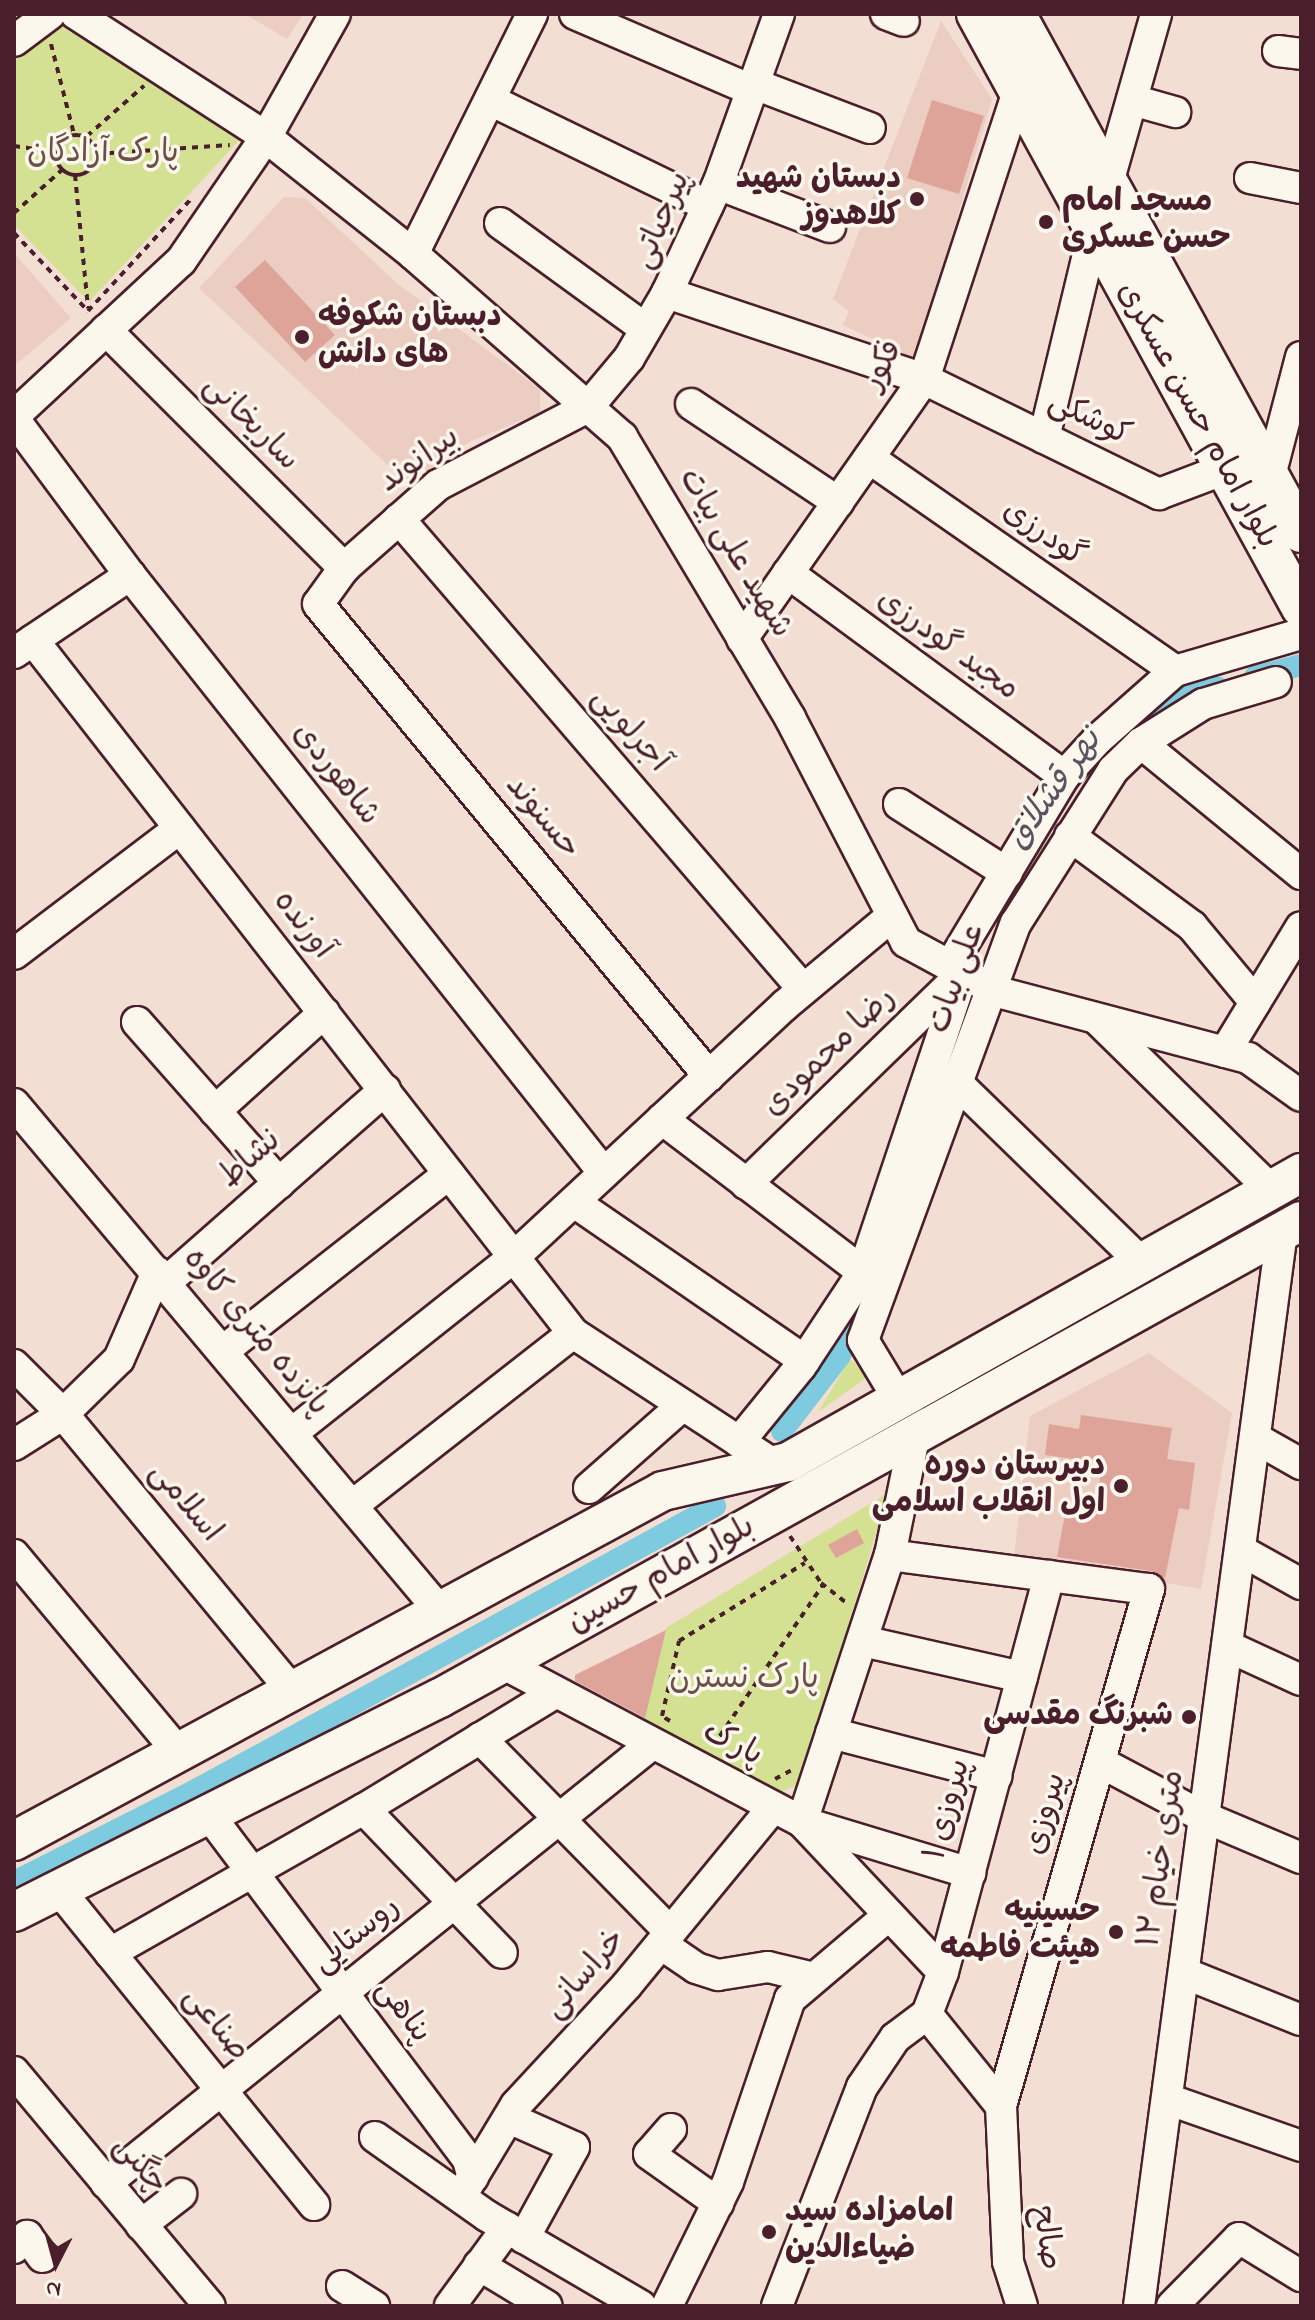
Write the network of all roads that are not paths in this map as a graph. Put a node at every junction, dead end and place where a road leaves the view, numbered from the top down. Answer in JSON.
{"nodes":[{"id":1,"x":76,"y":14,"type":"edge"},
{"id":2,"x":335,"y":14,"type":"edge"},
{"id":3,"x":532,"y":14,"type":"edge"},
{"id":4,"x":575,"y":14,"type":"edge"},
{"id":5,"x":779,"y":14,"type":"edge"},
{"id":6,"x":976,"y":14,"type":"edge"},
{"id":7,"x":1156,"y":14,"type":"edge"},
{"id":8,"x":1025,"y":20,"type":"edge"},
{"id":9,"x":49,"y":22,"type":"edge"},
{"id":10,"x":14,"y":41,"type":"edge"},
{"id":11,"x":751,"y":86,"type":"junction"},
{"id":12,"x":1018,"y":91,"type":"junction"},
{"id":13,"x":490,"y":100,"type":"junction"},
{"id":14,"x":1132,"y":100,"type":"junction"},
{"id":15,"x":1175,"y":112,"type":"dead end"},
{"id":16,"x":870,"y":128,"type":"dead end"},
{"id":17,"x":266,"y":137,"type":"junction"},
{"id":18,"x":1250,"y":178,"type":"dead end"},
{"id":19,"x":1108,"y":183,"type":"junction"},
{"id":20,"x":1301,"y":188,"type":"edge"},
{"id":21,"x":713,"y":195,"type":"junction"},
{"id":22,"x":500,"y":223,"type":"dead end"},
{"id":23,"x":830,"y":227,"type":"dead end"},
{"id":24,"x":1094,"y":229,"type":"junction"},
{"id":25,"x":413,"y":254,"type":"junction"},
{"id":26,"x":667,"y":293,"type":"junction"},
{"id":27,"x":95,"y":328,"type":"junction"},
{"id":28,"x":646,"y":329,"type":"junction"},
{"id":29,"x":1301,"y":357,"type":"edge"},
{"id":30,"x":924,"y":379,"type":"junction"},
{"id":31,"x":691,"y":404,"type":"dead end"},
{"id":32,"x":588,"y":407,"type":"junction"},
{"id":33,"x":14,"y":418,"type":"edge"},
{"id":34,"x":1044,"y":438,"type":"junction"},
{"id":35,"x":869,"y":458,"type":"junction"},
{"id":36,"x":1225,"y":469,"type":"junction"},
{"id":37,"x":1270,"y":476,"type":"junction"},
{"id":38,"x":838,"y":502,"type":"junction"},
{"id":39,"x":399,"y":519,"type":"junction"},
{"id":40,"x":1301,"y":533,"type":"edge"},
{"id":41,"x":344,"y":568,"type":"junction"},
{"id":42,"x":788,"y":573,"type":"junction"},
{"id":43,"x":130,"y":575,"type":"junction"},
{"id":44,"x":318,"y":604,"type":"joint"},
{"id":45,"x":1301,"y":608,"type":"edge"},
{"id":46,"x":1301,"y":634,"type":"edge"},
{"id":47,"x":742,"y":639,"type":"junction"},
{"id":48,"x":24,"y":646,"type":"edge"},
{"id":49,"x":1175,"y":671,"type":"junction"},
{"id":50,"x":1276,"y":682,"type":"dead end"},
{"id":51,"x":1141,"y":743,"type":"junction"},
{"id":52,"x":1064,"y":776,"type":"junction"},
{"id":53,"x":899,"y":804,"type":"dead end"},
{"id":54,"x":180,"y":828,"type":"junction"},
{"id":55,"x":1070,"y":836,"type":"junction"},
{"id":56,"x":1007,"y":873,"type":"junction"},
{"id":57,"x":1301,"y":874,"type":"edge"},
{"id":58,"x":892,"y":916,"type":"junction"},
{"id":59,"x":1301,"y":927,"type":"edge"},
{"id":60,"x":20,"y":938,"type":"edge"},
{"id":61,"x":957,"y":970,"type":"junction"},
{"id":62,"x":803,"y":989,"type":"junction"},
{"id":63,"x":992,"y":989,"type":"junction"},
{"id":64,"x":1255,"y":1002,"type":"junction"},
{"id":65,"x":324,"y":1013,"type":"junction"},
{"id":66,"x":1095,"y":1017,"type":"junction"},
{"id":67,"x":137,"y":1022,"type":"dead end"},
{"id":68,"x":1225,"y":1052,"type":"junction"},
{"id":69,"x":709,"y":1076,"type":"junction"},
{"id":70,"x":959,"y":1085,"type":"junction"},
{"id":71,"x":385,"y":1090,"type":"junction"},
{"id":72,"x":1301,"y":1096,"type":"edge"},
{"id":73,"x":14,"y":1104,"type":"edge"},
{"id":74,"x":215,"y":1111,"type":"junction"},
{"id":75,"x":662,"y":1119,"type":"junction"},
{"id":76,"x":604,"y":1173,"type":"junction"},
{"id":77,"x":449,"y":1174,"type":"junction"},
{"id":78,"x":1286,"y":1181,"type":"edge"},
{"id":79,"x":279,"y":1183,"type":"junction"},
{"id":80,"x":746,"y":1184,"type":"junction"},
{"id":81,"x":574,"y":1202,"type":"junction"},
{"id":82,"x":1292,"y":1226,"type":"edge"},
{"id":83,"x":515,"y":1256,"type":"junction"},
{"id":84,"x":1143,"y":1264,"type":"junction"},
{"id":85,"x":863,"y":1272,"type":"junction"},
{"id":86,"x":161,"y":1278,"type":"junction"},
{"id":87,"x":573,"y":1333,"type":"junction"},
{"id":88,"x":223,"y":1351,"type":"junction"},
{"id":89,"x":805,"y":1361,"type":"junction"},
{"id":90,"x":14,"y":1365,"type":"edge"},
{"id":91,"x":899,"y":1400,"type":"junction"},
{"id":92,"x":683,"y":1405,"type":"junction"},
{"id":93,"x":63,"y":1414,"type":"junction"},
{"id":94,"x":292,"y":1433,"type":"junction"},
{"id":95,"x":914,"y":1438,"type":"junction"},
{"id":96,"x":1255,"y":1438,"type":"junction"},
{"id":97,"x":739,"y":1442,"type":"junction"},
{"id":98,"x":14,"y":1445,"type":"edge"},
{"id":99,"x":1301,"y":1464,"type":"edge"},
{"id":100,"x":776,"y":1466,"type":"junction"},
{"id":101,"x":715,"y":1477,"type":"junction"},
{"id":102,"x":589,"y":1488,"type":"dead end"},
{"id":103,"x":353,"y":1505,"type":"junction"},
{"id":104,"x":790,"y":1506,"type":"junction"},
{"id":105,"x":732,"y":1538,"type":"junction"},
{"id":106,"x":1240,"y":1550,"type":"junction"},
{"id":107,"x":14,"y":1555,"type":"edge"},
{"id":108,"x":890,"y":1555,"type":"junction"},
{"id":109,"x":1049,"y":1576,"type":"junction"},
{"id":110,"x":1301,"y":1584,"type":"edge"},
{"id":111,"x":439,"y":1610,"type":"junction"},
{"id":112,"x":862,"y":1641,"type":"junction"},
{"id":113,"x":1227,"y":1646,"type":"junction"},
{"id":114,"x":502,"y":1663,"type":"junction"},
{"id":115,"x":1022,"y":1677,"type":"junction"},
{"id":116,"x":1301,"y":1680,"type":"edge"},
{"id":117,"x":293,"y":1692,"type":"junction"},
{"id":118,"x":555,"y":1693,"type":"junction"},
{"id":119,"x":831,"y":1733,"type":"junction"},
{"id":120,"x":480,"y":1738,"type":"junction"},
{"id":121,"x":652,"y":1744,"type":"junction"},
{"id":122,"x":179,"y":1753,"type":"junction"},
{"id":123,"x":1100,"y":1762,"type":"junction"},
{"id":124,"x":996,"y":1776,"type":"junction"},
{"id":125,"x":773,"y":1807,"type":"junction"},
{"id":126,"x":364,"y":1809,"type":"junction"},
{"id":127,"x":210,"y":1816,"type":"junction"},
{"id":128,"x":1204,"y":1817,"type":"junction"},
{"id":129,"x":560,"y":1819,"type":"junction"},
{"id":130,"x":802,"y":1822,"type":"junction"},
{"id":131,"x":14,"y":1841,"type":"edge"},
{"id":132,"x":1301,"y":1858,"type":"edge"},
{"id":133,"x":252,"y":1872,"type":"junction"},
{"id":134,"x":970,"y":1873,"type":"junction"},
{"id":135,"x":60,"y":1891,"type":"junction"},
{"id":136,"x":457,"y":1902,"type":"junction"},
{"id":137,"x":14,"y":1912,"type":"edge"},
{"id":138,"x":889,"y":1915,"type":"junction"},
{"id":139,"x":666,"y":1938,"type":"junction"},
{"id":140,"x":110,"y":1953,"type":"junction"},
{"id":141,"x":502,"y":1953,"type":"dead end"},
{"id":142,"x":943,"y":1972,"type":"junction"},
{"id":143,"x":1184,"y":1973,"type":"junction"},
{"id":144,"x":814,"y":1978,"type":"junction"},
{"id":145,"x":343,"y":1993,"type":"junction"},
{"id":146,"x":927,"y":2014,"type":"junction"},
{"id":147,"x":1301,"y":2020,"type":"edge"},
{"id":148,"x":14,"y":2072,"type":"edge"},
{"id":149,"x":222,"y":2090,"type":"junction"},
{"id":150,"x":1167,"y":2099,"type":"junction"},
{"id":151,"x":1001,"y":2106,"type":"junction"},
{"id":152,"x":509,"y":2118,"type":"junction"},
{"id":153,"x":671,"y":2129,"type":"dead end"},
{"id":154,"x":375,"y":2137,"type":"dead end"},
{"id":155,"x":1301,"y":2146,"type":"edge"},
{"id":156,"x":106,"y":2183,"type":"junction"},
{"id":157,"x":467,"y":2186,"type":"junction"},
{"id":158,"x":181,"y":2194,"type":"dead end"},
{"id":159,"x":718,"y":2203,"type":"junction"},
{"id":160,"x":314,"y":2205,"type":"dead end"},
{"id":161,"x":141,"y":2225,"type":"junction"},
{"id":162,"x":516,"y":2233,"type":"junction"},
{"id":163,"x":479,"y":2265,"type":"junction"},
{"id":164,"x":1301,"y":2276,"type":"edge"},
{"id":165,"x":342,"y":2286,"type":"dead end"},
{"id":166,"x":196,"y":2301,"type":"edge"},
{"id":167,"x":374,"y":2306,"type":"edge"},
{"id":168,"x":450,"y":2306,"type":"edge"},
{"id":169,"x":547,"y":2306,"type":"edge"},
{"id":170,"x":641,"y":2306,"type":"edge"},
{"id":171,"x":667,"y":2306,"type":"edge"},
{"id":172,"x":777,"y":2306,"type":"edge"},
{"id":173,"x":1021,"y":2306,"type":"edge"},
{"id":174,"x":1139,"y":2306,"type":"edge"},
{"id":175,"x":1172,"y":2306,"type":"edge"}],
"edges":[{"from":1,"to":17,"type":"street","name":"شهید علی بیات"},
{"from":2,"to":17,"type":"street"},
{"from":3,"to":13,"type":"street"},
{"from":4,"to":11,"type":"street"},
{"from":5,"to":11,"type":"street","name":"پیرحیاتی"},
{"from":6,"to":12,"type":"main road","name":"بلوار امام حسن عسکری"},
{"from":7,"to":14,"type":"street"},
{"from":8,"to":19,"type":"main road","name":"بلوار امام حسن عسکری"},
{"from":9,"to":10,"type":"street"},
{"from":11,"to":16,"type":"street"},
{"from":11,"to":21,"type":"street","name":"پیرحیاتی"},
{"from":12,"to":24,"type":"main road","name":"بلوار امام حسن عسکری"},
{"from":12,"to":30,"type":"street","name":"فکور"},
{"from":13,"to":21,"type":"street"},
{"from":13,"to":25,"type":"street"},
{"from":14,"to":15,"type":"street"},
{"from":14,"to":19,"type":"street"},
{"from":17,"to":25,"type":"street","name":"شهید علی بیات"},
{"from":17,"to":27,"type":"street"},
{"from":18,"to":20,"type":"street"},
{"from":19,"to":37,"type":"main road","name":"بلوار امام حسن عسکری"},
{"from":21,"to":23,"type":"street"},
{"from":21,"to":26,"type":"street","name":"پیرحیاتی"},
{"from":22,"to":28,"type":"street"},
{"from":24,"to":34,"type":"street"},
{"from":24,"to":36,"type":"main road","name":"بلوار امام حسن عسکری"},
{"from":25,"to":32,"type":"street","name":"شهید علی بیات"},
{"from":26,"to":28,"type":"street"},
{"from":26,"to":30,"type":"street","name":"پیرحیاتی"},
{"from":27,"to":33,"type":"street"},
{"from":27,"to":41,"type":"street","name":"ساریخانی"},
{"from":28,"to":32,"type":"street"},
{"from":29,"to":37,"type":"street"},
{"from":30,"to":34,"type":"street","name":"کوشکی"},
{"from":30,"to":35,"type":"street","name":"فکور"},
{"from":31,"to":38,"type":"street"},
{"from":32,"to":39,"type":"street","name":"بیرانوند"},
{"from":32,"to":47,"type":"street","name":"شهید علی بیات"},
{"from":33,"to":43,"type":"street","name":"شاهوردی"},
{"from":34,"to":36,"type":"street","name":"کوشکی"},
{"from":35,"to":38,"type":"street","name":"فکور"},
{"from":35,"to":49,"type":"street","name":"گودرزی"},
{"from":36,"to":45,"type":"main road","name":"بلوار امام حسن عسکری"},
{"from":37,"to":40,"type":"main road","name":"بلوار امام حسن عسکری"},
{"from":38,"to":42,"type":"street","name":"فکور"},
{"from":39,"to":41,"type":"street","name":"بیرانوند"},
{"from":39,"to":62,"type":"street","name":"آجرلویی"},
{"from":41,"to":44,"type":"street","name":"بیرانوند"},
{"from":42,"to":47,"type":"street","name":"فکور"},
{"from":42,"to":52,"type":"street","name":"مجید گودرزی"},
{"from":43,"to":48,"type":"street"},
{"from":43,"to":76,"type":"street","name":"شاهوردی"},
{"from":44,"to":69,"type":"street","name":"حسنوند"},
{"from":46,"to":49,"type":"street"},
{"from":47,"to":58,"type":"street","name":"شهید علی بیات"},
{"from":48,"to":54,"type":"street","name":"آورنده"},
{"from":49,"to":52,"type":"street"},
{"from":50,"to":51,"type":"street","name":"علی بیات"},
{"from":51,"to":55,"type":"street","name":"علی بیات"},
{"from":51,"to":57,"type":"street"},
{"from":52,"to":56,"type":"street"},
{"from":53,"to":56,"type":"street"},
{"from":54,"to":60,"type":"street"},
{"from":54,"to":65,"type":"street","name":"آورنده"},
{"from":55,"to":63,"type":"street","name":"علی بیات"},
{"from":55,"to":64,"type":"street"},
{"from":56,"to":61,"type":"street"},
{"from":58,"to":61,"type":"street","name":"شهید علی بیات"},
{"from":58,"to":62,"type":"street"},
{"from":59,"to":64,"type":"street"},
{"from":61,"to":63,"type":"street","name":"شهید علی بیات"},
{"from":61,"to":80,"type":"street","name":"رضا محمودی"},
{"from":61,"to":85,"type":"street","name":"علی بیات"},
{"from":62,"to":69,"type":"street"},
{"from":63,"to":66,"type":"street","name":"شهید علی بیات"},
{"from":63,"to":70,"type":"street","name":"علی بیات"},
{"from":64,"to":68,"type":"street"},
{"from":65,"to":71,"type":"street","name":"آورنده"},
{"from":65,"to":74,"type":"street"},
{"from":66,"to":68,"type":"street","name":"شهید علی بیات"},
{"from":66,"to":78,"type":"street"},
{"from":67,"to":74,"type":"street"},
{"from":68,"to":72,"type":"street","name":"شهید علی بیات"},
{"from":69,"to":75,"type":"street"},
{"from":70,"to":84,"type":"street"},
{"from":70,"to":91,"type":"street","name":"علی بیات"},
{"from":71,"to":77,"type":"street","name":"آورنده"},
{"from":71,"to":79,"type":"street","name":"نشاط"},
{"from":73,"to":86,"type":"street","name":"پانزده متری کاوه"},
{"from":74,"to":79,"type":"street"},
{"from":75,"to":76,"type":"street"},
{"from":75,"to":80,"type":"street"},
{"from":76,"to":81,"type":"street"},
{"from":77,"to":83,"type":"street","name":"آورنده"},
{"from":77,"to":88,"type":"street"},
{"from":78,"to":84,"type":"main road","name":"بلوار امام حسین"},
{"from":79,"to":86,"type":"street","name":"نشاط"},
{"from":80,"to":85,"type":"street"},
{"from":81,"to":83,"type":"street"},
{"from":81,"to":89,"type":"street"},
{"from":82,"to":95,"type":"main road","name":"بلوار امام حسین"},
{"from":82,"to":96,"type":"street","name":"۱۲ متری خیام"},
{"from":83,"to":87,"type":"street","name":"آورنده"},
{"from":83,"to":94,"type":"street"},
{"from":84,"to":91,"type":"main road","name":"بلوار امام حسین"},
{"from":85,"to":89,"type":"street","name":"علی بیات"},
{"from":86,"to":88,"type":"street","name":"پانزده متری کاوه"},
{"from":86,"to":93,"type":"street"},
{"from":87,"to":92,"type":"street","name":"آورنده"},
{"from":87,"to":103,"type":"street"},
{"from":88,"to":94,"type":"street","name":"پانزده متری کاوه"},
{"from":89,"to":97,"type":"street","name":"علی بیات"},
{"from":90,"to":93,"type":"street","name":"اسلامی"},
{"from":91,"to":100,"type":"main road","name":"بلوار امام حسین"},
{"from":92,"to":97,"type":"street","name":"آورنده"},
{"from":92,"to":102,"type":"street"},
{"from":93,"to":98,"type":"street"},
{"from":93,"to":117,"type":"street","name":"اسلامی"},
{"from":94,"to":103,"type":"street","name":"پانزده متری کاوه"},
{"from":95,"to":104,"type":"main road","name":"بلوار امام حسین"},
{"from":95,"to":108,"type":"street"},
{"from":96,"to":99,"type":"street"},
{"from":96,"to":106,"type":"street","name":"۱۲ متری خیام"},
{"from":97,"to":100,"type":"street","name":"آورنده"},
{"from":100,"to":101,"type":"main road","name":"بلوار امام حسین"},
{"from":100,"to":104,"type":"main road"},
{"from":101,"to":105,"type":"main road"},
{"from":101,"to":111,"type":"main road","name":"بلوار امام حسین"},
{"from":103,"to":111,"type":"street","name":"پانزده متری کاوه"},
{"from":104,"to":105,"type":"main road","name":"بلوار امام حسین"},
{"from":105,"to":114,"type":"main road","name":"بلوار امام حسین"},
{"from":106,"to":110,"type":"street"},
{"from":106,"to":113,"type":"street","name":"۱۲ متری خیام"},
{"from":107,"to":122,"type":"street"},
{"from":108,"to":109,"type":"street"},
{"from":108,"to":112,"type":"street"},
{"from":109,"to":115,"type":"street","name":"پیروزی ۱"},
{"from":109,"to":123,"type":"street","name":"پیروزی"},
{"from":111,"to":117,"type":"main road","name":"بلوار امام حسین"},
{"from":112,"to":115,"type":"street"},
{"from":112,"to":119,"type":"street"},
{"from":113,"to":116,"type":"street"},
{"from":113,"to":128,"type":"street","name":"۱۲ متری خیام"},
{"from":114,"to":118,"type":"street","name":"پارک"},
{"from":114,"to":127,"type":"main road","name":"بلوار امام حسین"},
{"from":115,"to":124,"type":"street","name":"پیروزی ۱"},
{"from":117,"to":122,"type":"main road","name":"بلوار امام حسین"},
{"from":118,"to":120,"type":"street"},
{"from":118,"to":121,"type":"street","name":"پارک"},
{"from":119,"to":124,"type":"street"},
{"from":119,"to":130,"type":"street"},
{"from":120,"to":126,"type":"street"},
{"from":120,"to":129,"type":"street"},
{"from":121,"to":125,"type":"street","name":"پارک"},
{"from":121,"to":129,"type":"street","name":"روستایی"},
{"from":122,"to":131,"type":"main road","name":"بلوار امام حسین"},
{"from":123,"to":128,"type":"street"},
{"from":123,"to":151,"type":"street","name":"پیروزی"},
{"from":124,"to":134,"type":"street","name":"پیروزی ۱"},
{"from":125,"to":130,"type":"street","name":"پارک"},
{"from":125,"to":139,"type":"street","name":"خراسانی"},
{"from":126,"to":133,"type":"street"},
{"from":126,"to":136,"type":"street"},
{"from":127,"to":133,"type":"street","name":"پناهی"},
{"from":127,"to":135,"type":"main road","name":"بلوار امام حسین"},
{"from":128,"to":132,"type":"street"},
{"from":128,"to":143,"type":"street","name":"۱۲ متری خیام"},
{"from":129,"to":136,"type":"street","name":"روستایی"},
{"from":129,"to":139,"type":"street"},
{"from":130,"to":134,"type":"street"},
{"from":130,"to":138,"type":"street"},
{"from":133,"to":140,"type":"street"},
{"from":133,"to":145,"type":"street","name":"پناهی"},
{"from":134,"to":142,"type":"street","name":"پیروزی ۱"},
{"from":135,"to":137,"type":"main road","name":"بلوار امام حسین"},
{"from":135,"to":140,"type":"street","name":"صناعی"},
{"from":136,"to":141,"type":"street"},
{"from":136,"to":145,"type":"street","name":"روستایی"},
{"from":138,"to":142,"type":"street"},
{"from":138,"to":144,"type":"street"},
{"from":139,"to":144,"type":"street"},
{"from":139,"to":152,"type":"street","name":"خراسانی"},
{"from":140,"to":149,"type":"street","name":"صناعی"},
{"from":142,"to":146,"type":"street","name":"پیروزی ۱"},
{"from":143,"to":147,"type":"street"},
{"from":143,"to":150,"type":"street","name":"۱۲ متری خیام"},
{"from":144,"to":159,"type":"street"},
{"from":145,"to":149,"type":"street","name":"روستایی"},
{"from":145,"to":157,"type":"street","name":"پناهی"},
{"from":146,"to":151,"type":"street"},
{"from":146,"to":172,"type":"street"},
{"from":148,"to":156,"type":"street","name":"چگنی"},
{"from":149,"to":156,"type":"street","name":"روستایی"},
{"from":149,"to":160,"type":"street","name":"صناعی"},
{"from":150,"to":155,"type":"street"},
{"from":150,"to":174,"type":"street","name":"۱۲ متری خیام"},
{"from":151,"to":173,"type":"street","name":"صالح"},
{"from":152,"to":157,"type":"street","name":"خراسانی"},
{"from":152,"to":162,"type":"street"},
{"from":153,"to":159,"type":"street"},
{"from":154,"to":157,"type":"street"},
{"from":156,"to":161,"type":"street","name":"چگنی"},
{"from":157,"to":162,"type":"street"},
{"from":158,"to":161,"type":"street"},
{"from":159,"to":171,"type":"street"},
{"from":161,"to":166,"type":"street","name":"چگنی"},
{"from":162,"to":163,"type":"street"},
{"from":162,"to":170,"type":"street"},
{"from":163,"to":168,"type":"street"},
{"from":163,"to":169,"type":"street"},
{"from":164,"to":175,"type":"street"},
{"from":165,"to":167,"type":"street"}]}
